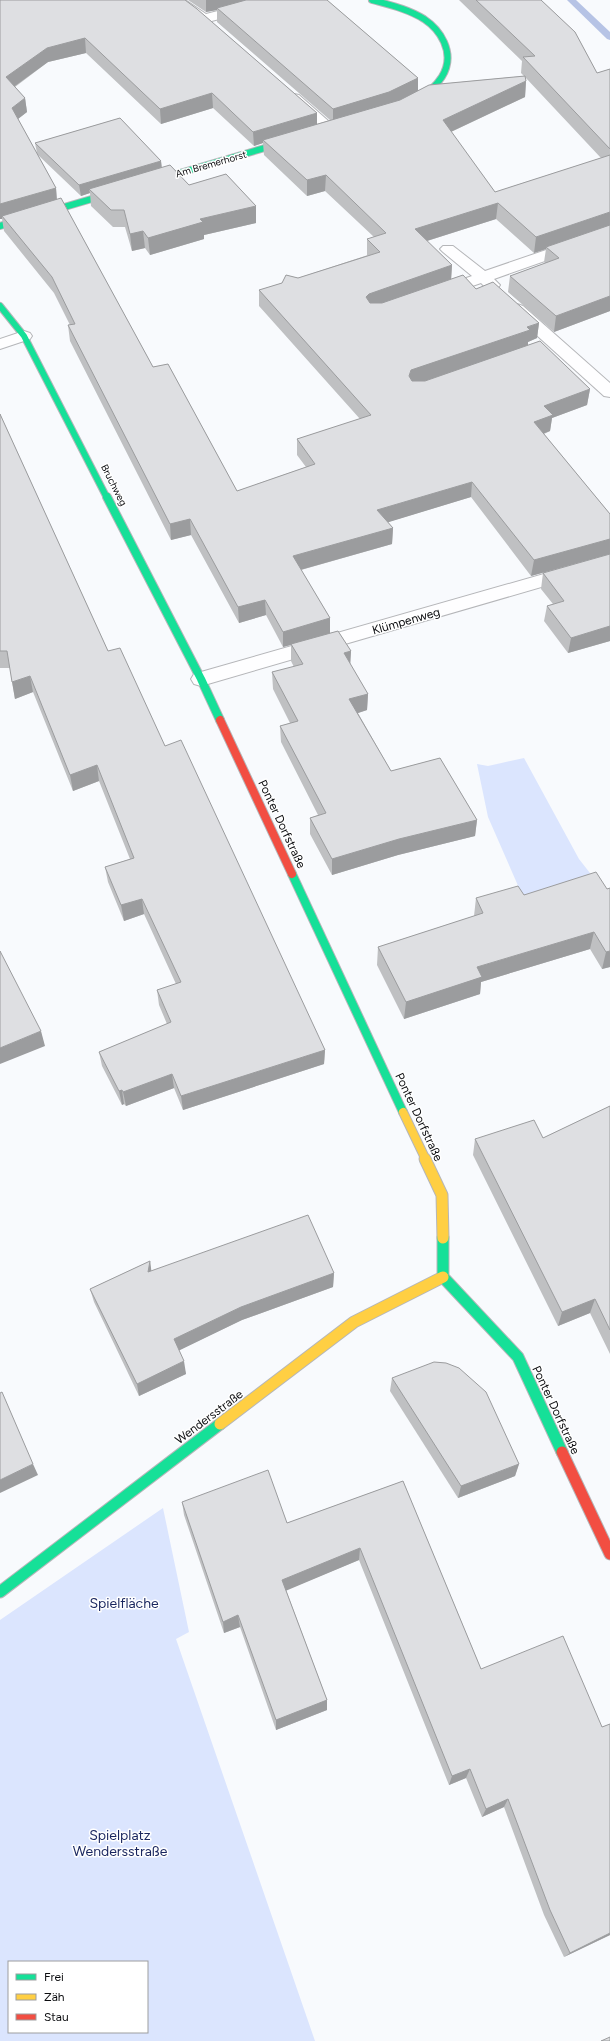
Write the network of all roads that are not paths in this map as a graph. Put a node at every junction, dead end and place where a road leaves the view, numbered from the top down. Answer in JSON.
{"nodes":[{"id":1,"x":176,"y":0,"type":"edge"},
{"id":2,"x":276,"y":0,"type":"edge"},
{"id":3,"x":372,"y":0,"type":"edge"},
{"id":4,"x":204,"y":19,"type":"junction"},
{"id":5,"x":216,"y":30,"type":"edge"},
{"id":6,"x":282,"y":87,"type":"edge"},
{"id":7,"x":405,"y":106,"type":"edge"},
{"id":8,"x":329,"y":129,"type":"edge"},
{"id":9,"x":299,"y":138,"type":"edge"},
{"id":10,"x":0,"y":226,"type":"edge"},
{"id":11,"x":610,"y":233,"type":"edge"},
{"id":12,"x":448,"y":249,"type":"dead end"},
{"id":13,"x":483,"y":278,"type":"junction"},
{"id":14,"x":426,"y":297,"type":"edge"},
{"id":15,"x":0,"y":306,"type":"edge"},
{"id":16,"x":24,"y":336,"type":"junction"},
{"id":17,"x":0,"y":344,"type":"edge"},
{"id":18,"x":610,"y":392,"type":"edge"},
{"id":19,"x":610,"y":561,"type":"edge"},
{"id":20,"x":201,"y":679,"type":"junction"},
{"id":21,"x":443,"y":1277,"type":"junction"},
{"id":22,"x":610,"y":1554,"type":"edge"},
{"id":23,"x":0,"y":1592,"type":"edge"}],
"edges":[{"from":1,"to":4,"type":"street"},
{"from":2,"to":4,"type":"street"},
{"from":3,"to":7,"type":"street"},
{"from":4,"to":5,"type":"street"},
{"from":6,"to":8,"type":"street"},
{"from":9,"to":10,"type":"street","name":"Am Bremerhorst"},
{"from":11,"to":13,"type":"street"},
{"from":12,"to":13,"type":"street"},
{"from":13,"to":14,"type":"street"},
{"from":13,"to":18,"type":"street"},
{"from":15,"to":16,"type":"street","name":"Bruchweg"},
{"from":16,"to":17,"type":"street"},
{"from":16,"to":20,"type":"street","name":"Bruchweg"},
{"from":19,"to":20,"type":"street","name":"Klümpenweg"},
{"from":20,"to":21,"type":"street","name":"Ponter Dorfstraße"},
{"from":21,"to":22,"type":"street","name":"Ponter Dorfstraße"},
{"from":21,"to":23,"type":"street","name":"Wendersstraße"}]}
